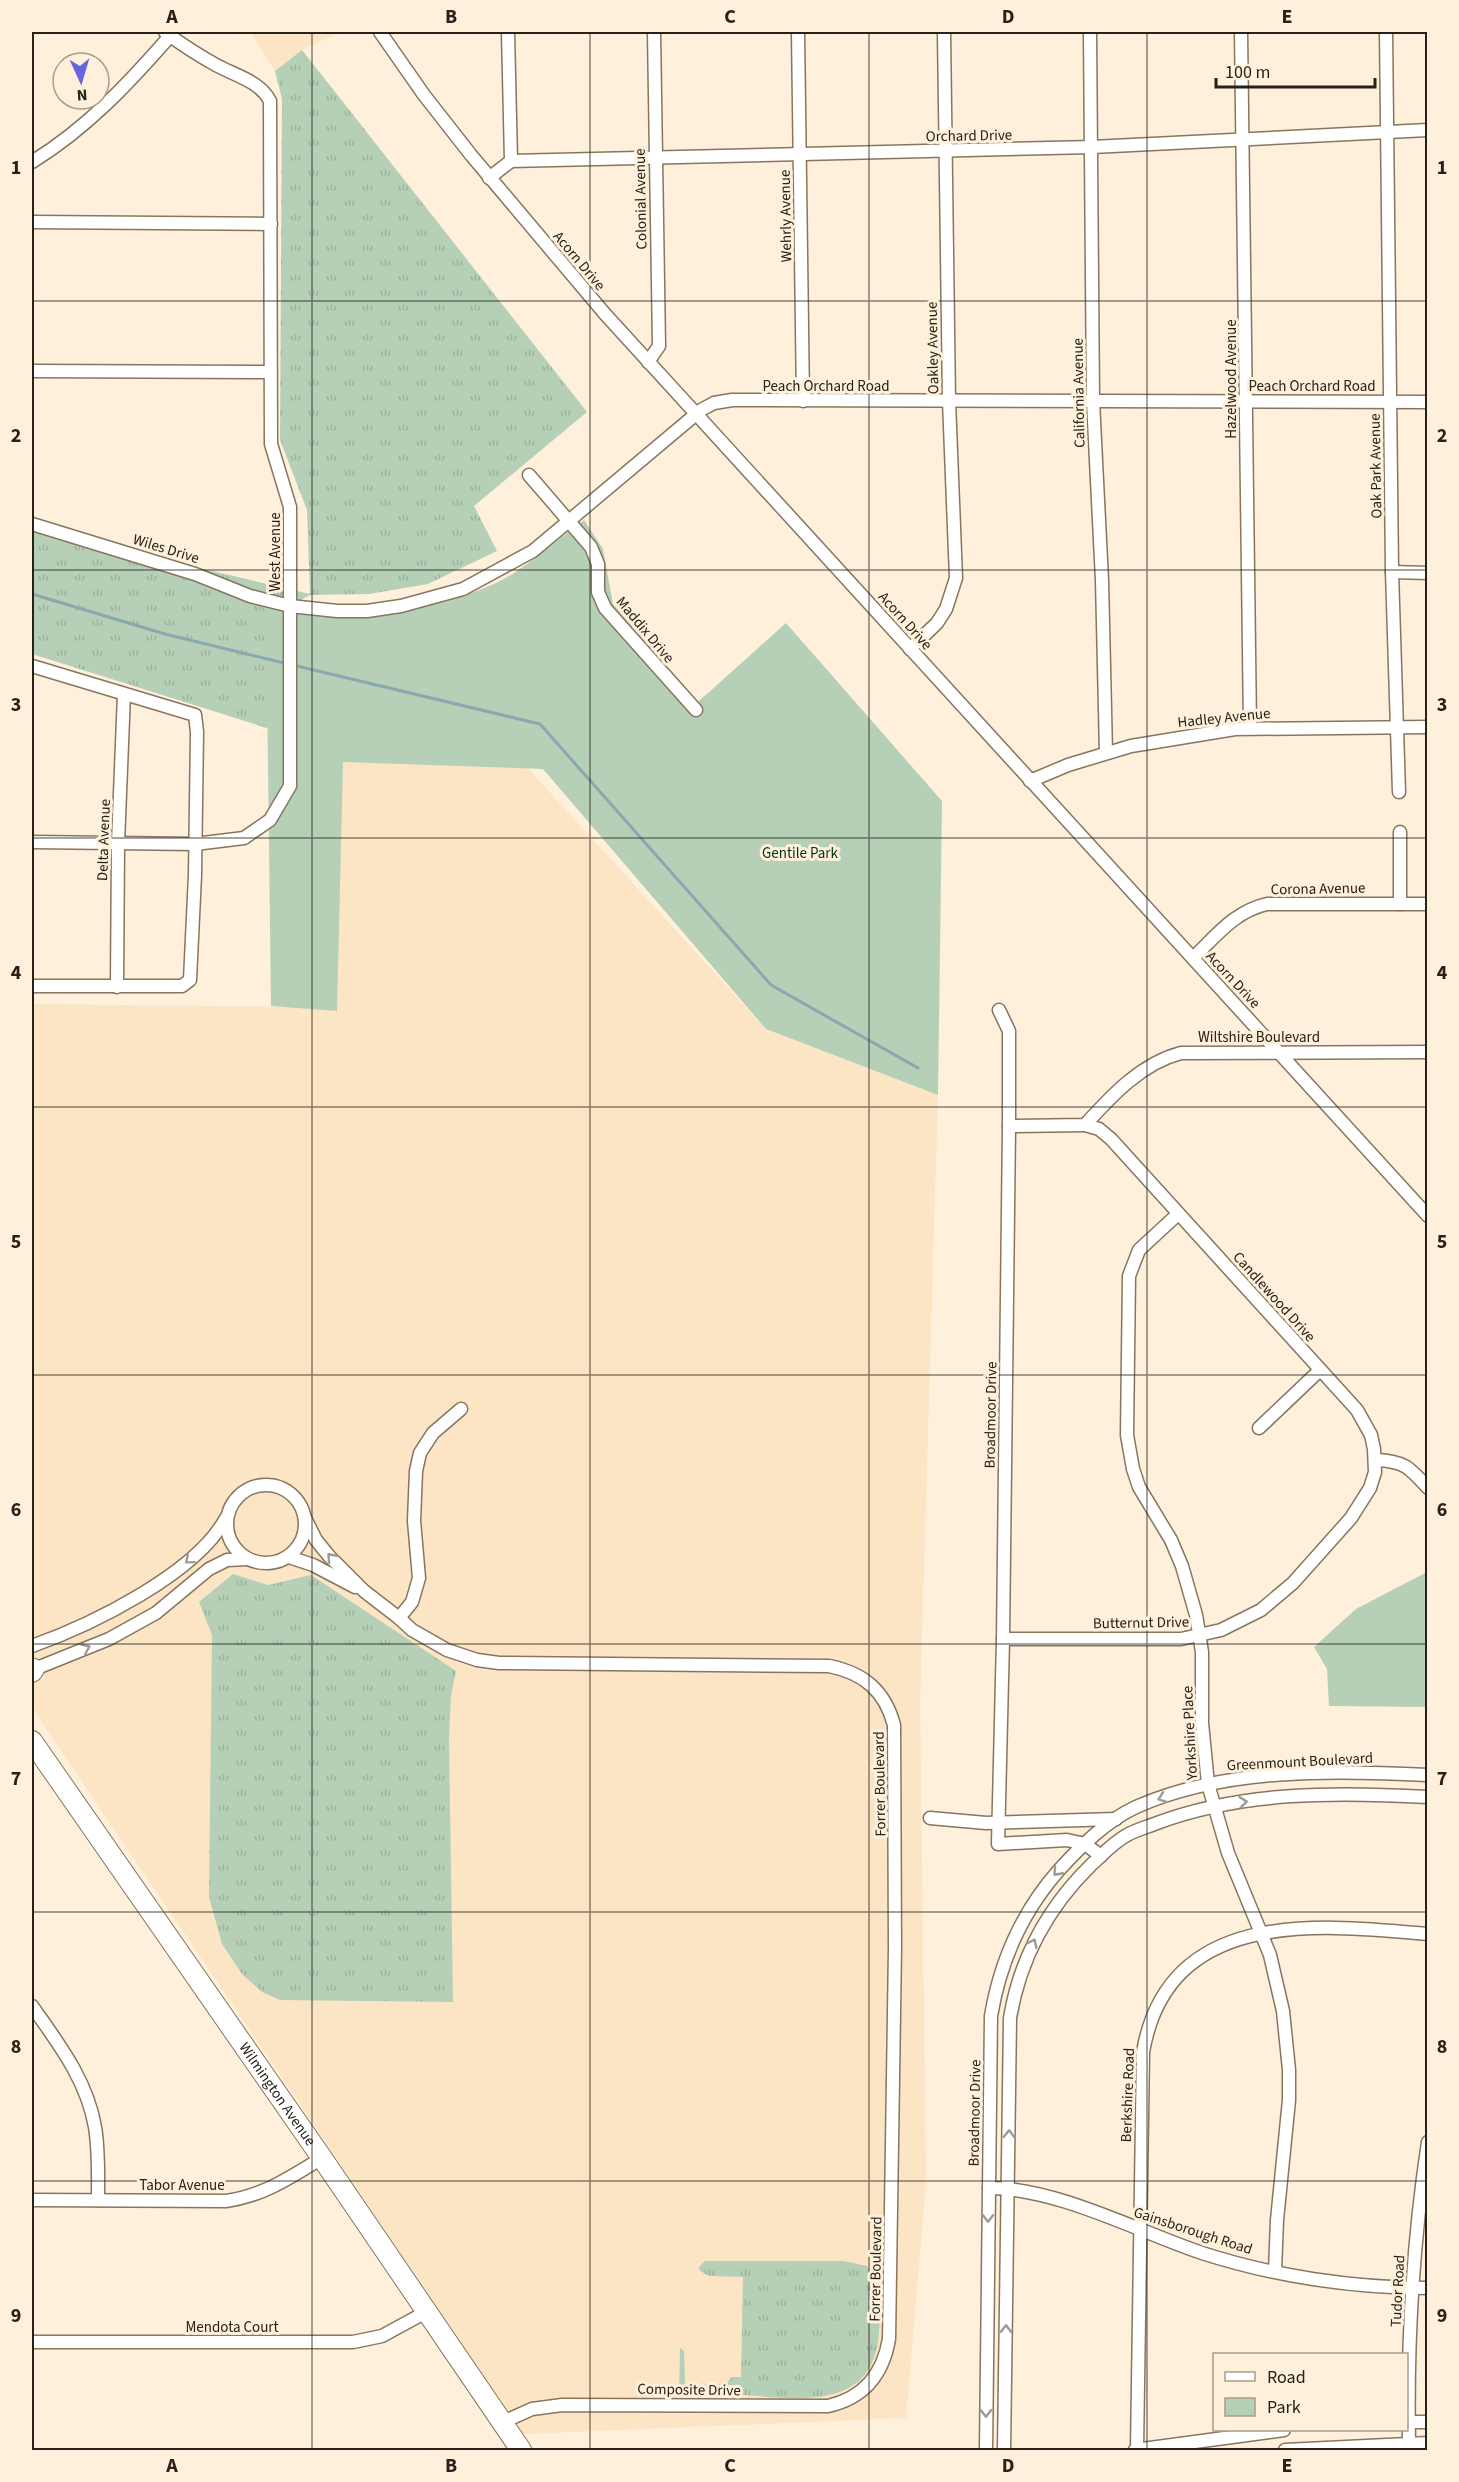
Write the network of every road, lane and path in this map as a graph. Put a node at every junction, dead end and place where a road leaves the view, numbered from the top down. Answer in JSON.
{"nodes":[{"id":1,"x":380,"y":32,"type":"edge"},
{"id":2,"x":508,"y":32,"type":"edge"},
{"id":3,"x":654,"y":32,"type":"edge"},
{"id":4,"x":798,"y":32,"type":"edge"},
{"id":5,"x":945,"y":32,"type":"edge"},
{"id":6,"x":1089,"y":32,"type":"edge"},
{"id":7,"x":1241,"y":32,"type":"edge"},
{"id":8,"x":1386,"y":32,"type":"edge"},
{"id":9,"x":167,"y":34,"type":"edge"},
{"id":10,"x":1428,"y":130,"type":"edge"},
{"id":11,"x":1389,"y":132,"type":"junction"},
{"id":12,"x":1243,"y":141,"type":"junction"},
{"id":13,"x":1092,"y":147,"type":"junction"},
{"id":14,"x":946,"y":151,"type":"junction"},
{"id":15,"x":800,"y":154,"type":"junction"},
{"id":16,"x":656,"y":159,"type":"junction"},
{"id":17,"x":511,"y":161,"type":"junction"},
{"id":18,"x":32,"y":162,"type":"edge"},
{"id":19,"x":489,"y":178,"type":"junction"},
{"id":20,"x":32,"y":222,"type":"edge"},
{"id":21,"x":271,"y":224,"type":"junction"},
{"id":22,"x":648,"y":362,"type":"junction"},
{"id":23,"x":32,"y":371,"type":"edge"},
{"id":24,"x":270,"y":372,"type":"junction"},
{"id":25,"x":948,"y":400,"type":"junction"},
{"id":26,"x":803,"y":401,"type":"junction"},
{"id":27,"x":1093,"y":401,"type":"junction"},
{"id":28,"x":1390,"y":401,"type":"junction"},
{"id":29,"x":1246,"y":402,"type":"junction"},
{"id":30,"x":1428,"y":402,"type":"edge"},
{"id":31,"x":697,"y":414,"type":"junction"},
{"id":32,"x":529,"y":475,"type":"dead end"},
{"id":33,"x":569,"y":522,"type":"junction"},
{"id":34,"x":32,"y":524,"type":"edge"},
{"id":35,"x":1392,"y":572,"type":"junction"},
{"id":36,"x":1428,"y":573,"type":"edge"},
{"id":37,"x":290,"y":606,"type":"junction"},
{"id":38,"x":910,"y":649,"type":"junction"},
{"id":39,"x":32,"y":666,"type":"edge"},
{"id":40,"x":124,"y":694,"type":"junction"},
{"id":41,"x":696,"y":710,"type":"dead end"},
{"id":42,"x":1398,"y":726,"type":"junction"},
{"id":43,"x":1250,"y":727,"type":"junction"},
{"id":44,"x":1428,"y":727,"type":"edge"},
{"id":45,"x":1107,"y":753,"type":"junction"},
{"id":46,"x":1030,"y":781,"type":"junction"},
{"id":47,"x":1399,"y":792,"type":"dead end"},
{"id":48,"x":1400,"y":832,"type":"dead end"},
{"id":49,"x":32,"y":842,"type":"edge"},
{"id":50,"x":118,"y":843,"type":"junction"},
{"id":51,"x":195,"y":844,"type":"junction"},
{"id":52,"x":1401,"y":904,"type":"junction"},
{"id":53,"x":1428,"y":904,"type":"edge"},
{"id":54,"x":1193,"y":958,"type":"junction"},
{"id":55,"x":32,"y":986,"type":"edge"},
{"id":56,"x":117,"y":987,"type":"junction"},
{"id":57,"x":999,"y":1010,"type":"dead end"},
{"id":58,"x":1279,"y":1052,"type":"junction"},
{"id":59,"x":1428,"y":1052,"type":"edge"},
{"id":60,"x":1085,"y":1125,"type":"junction"},
{"id":61,"x":1010,"y":1126,"type":"junction"},
{"id":62,"x":1178,"y":1214,"type":"junction"},
{"id":63,"x":1428,"y":1216,"type":"edge"},
{"id":64,"x":1320,"y":1370,"type":"junction"},
{"id":65,"x":461,"y":1409,"type":"dead end"},
{"id":66,"x":1259,"y":1428,"type":"dead end"},
{"id":67,"x":1376,"y":1460,"type":"junction"},
{"id":68,"x":1428,"y":1488,"type":"edge"},
{"id":69,"x":227,"y":1517,"type":"junction"},
{"id":70,"x":305,"y":1518,"type":"junction"},
{"id":71,"x":289,"y":1557,"type":"junction"},
{"id":72,"x":247,"y":1559,"type":"junction"},
{"id":73,"x":364,"y":1592,"type":"junction"},
{"id":74,"x":399,"y":1618,"type":"junction"},
{"id":75,"x":1200,"y":1636,"type":"junction"},
{"id":76,"x":1003,"y":1639,"type":"junction"},
{"id":77,"x":32,"y":1646,"type":"edge"},
{"id":78,"x":32,"y":1670,"type":"edge"},
{"id":79,"x":32,"y":1741,"type":"edge"},
{"id":80,"x":1428,"y":1775,"type":"edge"},
{"id":81,"x":1208,"y":1784,"type":"junction"},
{"id":82,"x":1428,"y":1797,"type":"edge"},
{"id":83,"x":1213,"y":1805,"type":"junction"},
{"id":84,"x":930,"y":1818,"type":"dead end"},
{"id":85,"x":1116,"y":1819,"type":"junction"},
{"id":86,"x":1000,"y":1822,"type":"junction"},
{"id":87,"x":1085,"y":1844,"type":"junction"},
{"id":88,"x":1101,"y":1856,"type":"junction"},
{"id":89,"x":1262,"y":1932,"type":"junction"},
{"id":90,"x":1428,"y":1934,"type":"edge"},
{"id":91,"x":32,"y":2006,"type":"edge"},
{"id":92,"x":1428,"y":2142,"type":"edge"},
{"id":93,"x":322,"y":2158,"type":"junction"},
{"id":94,"x":989,"y":2188,"type":"junction"},
{"id":95,"x":1008,"y":2188,"type":"junction"},
{"id":96,"x":32,"y":2200,"type":"edge"},
{"id":97,"x":98,"y":2200,"type":"junction"},
{"id":98,"x":1140,"y":2231,"type":"junction"},
{"id":99,"x":1275,"y":2271,"type":"junction"},
{"id":100,"x":1412,"y":2288,"type":"junction"},
{"id":101,"x":1428,"y":2288,"type":"edge"},
{"id":102,"x":426,"y":2313,"type":"junction"},
{"id":103,"x":32,"y":2342,"type":"edge"},
{"id":104,"x":871,"y":2383,"type":"joint"},
{"id":105,"x":503,"y":2422,"type":"junction"},
{"id":106,"x":1408,"y":2422,"type":"edge"},
{"id":107,"x":1428,"y":2422,"type":"edge"},
{"id":108,"x":1277,"y":2431,"type":"edge"},
{"id":109,"x":1409,"y":2443,"type":"junction"},
{"id":110,"x":1428,"y":2443,"type":"edge"},
{"id":111,"x":1137,"y":2450,"type":"edge"},
{"id":112,"x":521,"y":2451,"type":"edge"},
{"id":113,"x":986,"y":2451,"type":"edge"},
{"id":114,"x":1004,"y":2451,"type":"edge"},
{"id":115,"x":1285,"y":2451,"type":"edge"}],
"edges":[{"from":1,"to":19,"type":"street","name":"Acorn Drive"},
{"from":2,"to":17,"type":"street"},
{"from":3,"to":16,"type":"street","name":"Colonial Avenue"},
{"from":4,"to":15,"type":"street","name":"Wehrly Avenue"},
{"from":5,"to":14,"type":"street","name":"Oakley Avenue"},
{"from":6,"to":13,"type":"street","name":"California Avenue"},
{"from":7,"to":12,"type":"street","name":"Hazelwood Avenue"},
{"from":8,"to":11,"type":"street","name":"Oak Park Avenue"},
{"from":9,"to":18,"type":"street"},
{"from":9,"to":21,"type":"street","name":"West Avenue"},
{"from":10,"to":11,"type":"street","name":"Orchard Drive"},
{"from":11,"to":12,"type":"street","name":"Orchard Drive"},
{"from":11,"to":28,"type":"street","name":"Oak Park Avenue"},
{"from":12,"to":13,"type":"street","name":"Orchard Drive"},
{"from":12,"to":29,"type":"street","name":"Hazelwood Avenue"},
{"from":13,"to":14,"type":"street","name":"Orchard Drive"},
{"from":13,"to":27,"type":"street","name":"California Avenue"},
{"from":14,"to":15,"type":"street","name":"Orchard Drive"},
{"from":14,"to":25,"type":"street","name":"Oakley Avenue"},
{"from":15,"to":16,"type":"street","name":"Orchard Drive"},
{"from":15,"to":26,"type":"street","name":"Wehrly Avenue"},
{"from":16,"to":17,"type":"street","name":"Orchard Drive"},
{"from":16,"to":22,"type":"street","name":"Colonial Avenue"},
{"from":17,"to":19,"type":"street"},
{"from":19,"to":22,"type":"street","name":"Acorn Drive"},
{"from":20,"to":21,"type":"street"},
{"from":21,"to":24,"type":"street","name":"West Avenue"},
{"from":22,"to":31,"type":"street","name":"Acorn Drive"},
{"from":23,"to":24,"type":"street"},
{"from":24,"to":37,"type":"street","name":"West Avenue"},
{"from":25,"to":26,"type":"street","name":"Peach Orchard Road"},
{"from":25,"to":27,"type":"street","name":"Peach Orchard Road"},
{"from":25,"to":38,"type":"street","name":"Oakley Avenue"},
{"from":26,"to":31,"type":"street","name":"Peach Orchard Road"},
{"from":27,"to":29,"type":"street","name":"Peach Orchard Road"},
{"from":27,"to":45,"type":"street","name":"California Avenue"},
{"from":28,"to":29,"type":"street","name":"Peach Orchard Road"},
{"from":28,"to":30,"type":"street","name":"Peach Orchard Road"},
{"from":28,"to":35,"type":"street","name":"Oak Park Avenue"},
{"from":29,"to":43,"type":"street","name":"Hazelwood Avenue"},
{"from":31,"to":33,"type":"street","name":"Peach Orchard Road"},
{"from":31,"to":38,"type":"street","name":"Acorn Drive"},
{"from":32,"to":33,"type":"street","name":"Maddix Drive"},
{"from":33,"to":37,"type":"street","name":"Peach Orchard Road"},
{"from":33,"to":41,"type":"street","name":"Maddix Drive"},
{"from":34,"to":37,"type":"street","name":"Wiles Drive"},
{"from":35,"to":36,"type":"street"},
{"from":35,"to":42,"type":"street","name":"Oak Park Avenue"},
{"from":37,"to":51,"type":"street","name":"West Avenue"},
{"from":38,"to":46,"type":"street","name":"Acorn Drive"},
{"from":39,"to":40,"type":"street"},
{"from":40,"to":50,"type":"street","name":"Delta Avenue"},
{"from":40,"to":51,"type":"street"},
{"from":42,"to":43,"type":"street","name":"Hadley Avenue"},
{"from":42,"to":44,"type":"street","name":"Hadley Avenue"},
{"from":42,"to":47,"type":"street","name":"Oak Park Avenue"},
{"from":43,"to":45,"type":"street","name":"Hadley Avenue"},
{"from":45,"to":46,"type":"street","name":"Hadley Avenue"},
{"from":46,"to":54,"type":"street","name":"Acorn Drive"},
{"from":48,"to":52,"type":"street"},
{"from":49,"to":50,"type":"street","name":"West Avenue"},
{"from":50,"to":51,"type":"street","name":"West Avenue"},
{"from":50,"to":56,"type":"street","name":"Delta Avenue"},
{"from":51,"to":56,"type":"street"},
{"from":52,"to":53,"type":"street","name":"Corona Avenue"},
{"from":52,"to":54,"type":"street","name":"Corona Avenue"},
{"from":54,"to":58,"type":"street","name":"Acorn Drive"},
{"from":55,"to":56,"type":"street"},
{"from":57,"to":61,"type":"street","name":"Broadmoor Drive"},
{"from":58,"to":59,"type":"street","name":"Wiltshire Boulevard"},
{"from":58,"to":60,"type":"street","name":"Wiltshire Boulevard"},
{"from":58,"to":63,"type":"street","name":"Acorn Drive"},
{"from":60,"to":61,"type":"street"},
{"from":60,"to":62,"type":"street","name":"Candlewood Drive"},
{"from":61,"to":76,"type":"street","name":"Broadmoor Drive"},
{"from":62,"to":64,"type":"street","name":"Candlewood Drive"},
{"from":62,"to":75,"type":"street","name":"Yorkshire Place"},
{"from":64,"to":66,"type":"street"},
{"from":64,"to":67,"type":"street","name":"Candlewood Drive"},
{"from":65,"to":74,"type":"street"},
{"from":67,"to":68,"type":"street"},
{"from":67,"to":75,"type":"street","name":"Butternut Drive"},
{"from":69,"to":70,"type":"street","name":"Forrer Boulevard"},
{"from":69,"to":72,"type":"street"},
{"from":69,"to":77,"type":"street","name":"Forrer Boulevard","one_way":true},
{"from":70,"to":71,"type":"street"},
{"from":73,"to":70,"type":"street","name":"Forrer Boulevard","one_way":true},
{"from":71,"to":72,"type":"street"},
{"from":71,"to":73,"type":"street","name":"Forrer Boulevard"},
{"from":78,"to":72,"type":"street","one_way":true},
{"from":73,"to":74,"type":"street","name":"Forrer Boulevard"},
{"from":74,"to":104,"type":"street","name":"Forrer Boulevard"},
{"from":75,"to":76,"type":"street","name":"Butternut Drive"},
{"from":75,"to":81,"type":"street","name":"Yorkshire Place"},
{"from":76,"to":86,"type":"street","name":"Broadmoor Drive"},
{"from":79,"to":93,"type":"main road","name":"Wilmington Avenue"},
{"from":80,"to":81,"type":"street","name":"Greenmount Boulevard"},
{"from":81,"to":83,"type":"street","name":"Yorkshire Place"},
{"from":81,"to":85,"type":"street","name":"Greenmount Boulevard","one_way":true},
{"from":83,"to":82,"type":"street","one_way":true},
{"from":83,"to":88,"type":"street"},
{"from":83,"to":89,"type":"street","name":"Yorkshire Place"},
{"from":84,"to":86,"type":"street","name":"Greenmount Boulevard"},
{"from":85,"to":86,"type":"street","name":"Greenmount Boulevard"},
{"from":85,"to":87,"type":"street","name":"Broadmoor Drive"},
{"from":86,"to":87,"type":"street"},
{"from":87,"to":88,"type":"street"},
{"from":87,"to":94,"type":"street","name":"Broadmoor Drive","one_way":true},
{"from":95,"to":88,"type":"street","one_way":true},
{"from":89,"to":90,"type":"street","name":"Berkshire Road"},
{"from":89,"to":98,"type":"street","name":"Berkshire Road"},
{"from":89,"to":99,"type":"street","name":"Yorkshire Place"},
{"from":91,"to":97,"type":"street"},
{"from":92,"to":100,"type":"street","name":"Tudor Road"},
{"from":93,"to":97,"type":"street","name":"Tabor Avenue"},
{"from":93,"to":102,"type":"main road","name":"Wilmington Avenue"},
{"from":94,"to":95,"type":"street","name":"Gainsborough Road"},
{"from":94,"to":113,"type":"street","name":"Broadmoor Drive","one_way":true},
{"from":95,"to":98,"type":"street","name":"Gainsborough Road"},
{"from":114,"to":95,"type":"street","one_way":true},
{"from":96,"to":97,"type":"street","name":"Tabor Avenue"},
{"from":98,"to":99,"type":"street","name":"Gainsborough Road"},
{"from":98,"to":111,"type":"street","name":"Berkshire Road"},
{"from":99,"to":100,"type":"street","name":"Gainsborough Road"},
{"from":100,"to":101,"type":"street","name":"Gainsborough Road"},
{"from":100,"to":106,"type":"street","name":"Tudor Road"},
{"from":102,"to":103,"type":"street","name":"Mendota Court"},
{"from":102,"to":105,"type":"main road","name":"Wilmington Avenue"},
{"from":104,"to":105,"type":"street","name":"Composite Drive"},
{"from":105,"to":112,"type":"main road","name":"Wilmington Avenue"},
{"from":106,"to":107,"type":"street"},
{"from":106,"to":109,"type":"street","name":"Tudor Road"},
{"from":108,"to":111,"type":"street"},
{"from":109,"to":110,"type":"street"},
{"from":109,"to":115,"type":"street"}]}
